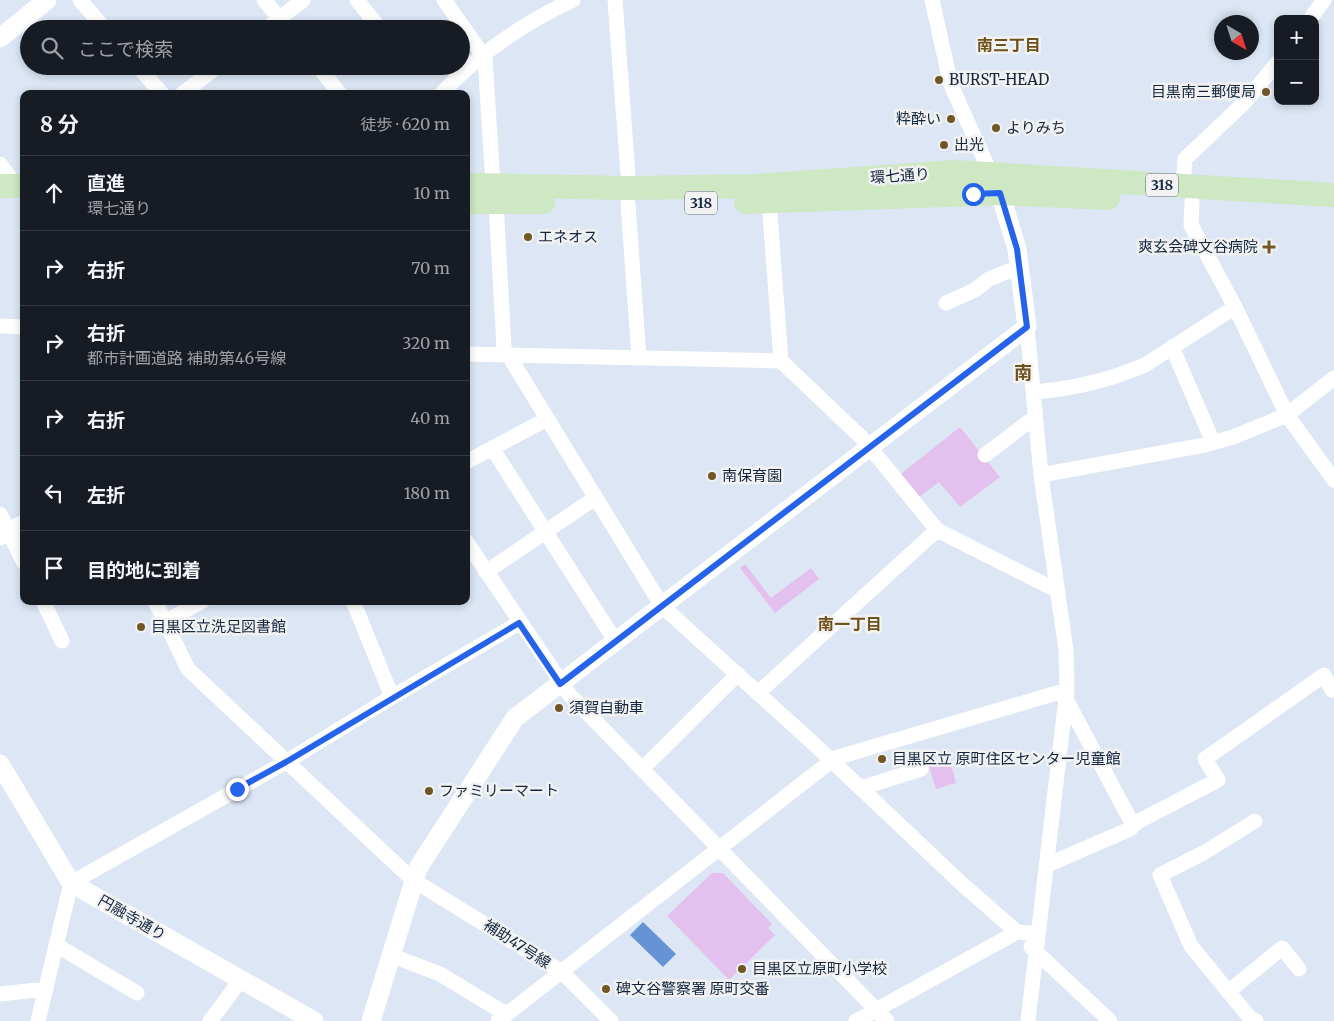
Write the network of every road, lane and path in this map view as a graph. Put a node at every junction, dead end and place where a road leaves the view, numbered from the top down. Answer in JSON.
{"nodes":[{"id":1,"x":47,"y":0,"type":"edge"},
{"id":2,"x":80,"y":0,"type":"edge"},
{"id":3,"x":264,"y":0,"type":"edge"},
{"id":4,"x":303,"y":0,"type":"edge"},
{"id":5,"x":357,"y":0,"type":"edge"},
{"id":6,"x":444,"y":0,"type":"edge"},
{"id":7,"x":573,"y":0,"type":"edge"},
{"id":8,"x":615,"y":0,"type":"edge"},
{"id":9,"x":932,"y":0,"type":"edge"},
{"id":10,"x":1324,"y":0,"type":"edge"},
{"id":11,"x":1313,"y":15,"type":"edge"},
{"id":12,"x":22,"y":20,"type":"edge"},
{"id":13,"x":96,"y":20,"type":"edge"},
{"id":14,"x":281,"y":20,"type":"edge"},
{"id":15,"x":287,"y":20,"type":"edge"},
{"id":16,"x":373,"y":20,"type":"edge"},
{"id":17,"x":458,"y":20,"type":"edge"},
{"id":18,"x":20,"y":22,"type":"edge"},
{"id":19,"x":0,"y":38,"type":"edge"},
{"id":20,"x":470,"y":38,"type":"edge"},
{"id":21,"x":482,"y":55,"type":"junction"},
{"id":22,"x":470,"y":66,"type":"edge"},
{"id":23,"x":1274,"y":67,"type":"edge"},
{"id":24,"x":146,"y":75,"type":"edge"},
{"id":25,"x":206,"y":75,"type":"edge"},
{"id":26,"x":325,"y":75,"type":"edge"},
{"id":27,"x":460,"y":75,"type":"edge"},
{"id":28,"x":159,"y":90,"type":"edge"},
{"id":29,"x":187,"y":90,"type":"edge"},
{"id":30,"x":337,"y":90,"type":"edge"},
{"id":31,"x":444,"y":90,"type":"edge"},
{"id":32,"x":0,"y":164,"type":"edge"},
{"id":33,"x":995,"y":184,"type":"junction"},
{"id":34,"x":935,"y":185,"type":"junction"},
{"id":35,"x":470,"y":186,"type":"edge"},
{"id":36,"x":12,"y":192,"type":"edge"},
{"id":37,"x":494,"y":193,"type":"junction"},
{"id":38,"x":1187,"y":194,"type":"junction"},
{"id":39,"x":1334,"y":195,"type":"edge"},
{"id":40,"x":629,"y":196,"type":"junction"},
{"id":41,"x":470,"y":201,"type":"edge"},
{"id":42,"x":768,"y":201,"type":"junction"},
{"id":43,"x":1334,"y":210,"type":"edge"},
{"id":44,"x":1019,"y":267,"type":"junction"},
{"id":45,"x":946,"y":303,"type":"dead end"},
{"id":46,"x":1235,"y":307,"type":"junction"},
{"id":47,"x":0,"y":326,"type":"edge"},
{"id":48,"x":20,"y":327,"type":"edge"},
{"id":49,"x":1027,"y":327,"type":"junction"},
{"id":50,"x":1172,"y":347,"type":"junction"},
{"id":51,"x":470,"y":354,"type":"edge"},
{"id":52,"x":508,"y":354,"type":"junction"},
{"id":53,"x":639,"y":358,"type":"junction"},
{"id":54,"x":782,"y":361,"type":"junction"},
{"id":55,"x":1334,"y":378,"type":"edge"},
{"id":56,"x":1034,"y":392,"type":"junction"},
{"id":57,"x":1287,"y":415,"type":"junction"},
{"id":58,"x":1036,"y":418,"type":"junction"},
{"id":59,"x":547,"y":419,"type":"junction"},
{"id":60,"x":1213,"y":442,"type":"junction"},
{"id":61,"x":869,"y":447,"type":"junction"},
{"id":62,"x":492,"y":448,"type":"junction"},
{"id":63,"x":985,"y":455,"type":"dead end"},
{"id":64,"x":470,"y":460,"type":"edge"},
{"id":65,"x":1041,"y":475,"type":"junction"},
{"id":66,"x":1334,"y":480,"type":"edge"},
{"id":67,"x":595,"y":498,"type":"junction"},
{"id":68,"x":0,"y":514,"type":"edge"},
{"id":69,"x":937,"y":530,"type":"junction"},
{"id":70,"x":11,"y":531,"type":"edge"},
{"id":71,"x":546,"y":532,"type":"junction"},
{"id":72,"x":470,"y":547,"type":"edge"},
{"id":73,"x":20,"y":553,"type":"edge"},
{"id":74,"x":486,"y":572,"type":"junction"},
{"id":75,"x":1058,"y":590,"type":"junction"},
{"id":76,"x":45,"y":605,"type":"edge"},
{"id":77,"x":157,"y":605,"type":"edge"},
{"id":78,"x":196,"y":605,"type":"edge"},
{"id":79,"x":354,"y":605,"type":"edge"},
{"id":80,"x":662,"y":606,"type":"junction"},
{"id":81,"x":164,"y":622,"type":"junction"},
{"id":82,"x":519,"y":623,"type":"junction"},
{"id":83,"x":62,"y":642,"type":"dead end"},
{"id":84,"x":616,"y":642,"type":"junction"},
{"id":85,"x":738,"y":674,"type":"junction"},
{"id":86,"x":560,"y":684,"type":"junction"},
{"id":87,"x":1334,"y":688,"type":"edge"},
{"id":88,"x":758,"y":693,"type":"junction"},
{"id":89,"x":1067,"y":696,"type":"junction"},
{"id":90,"x":392,"y":697,"type":"junction"},
{"id":91,"x":832,"y":761,"type":"junction"},
{"id":92,"x":286,"y":762,"type":"junction"},
{"id":93,"x":0,"y":764,"type":"edge"},
{"id":94,"x":642,"y":769,"type":"junction"},
{"id":95,"x":921,"y":769,"type":"dead end"},
{"id":96,"x":860,"y":788,"type":"junction"},
{"id":97,"x":1255,"y":821,"type":"dead end"},
{"id":98,"x":1133,"y":825,"type":"junction"},
{"id":99,"x":719,"y":848,"type":"junction"},
{"id":100,"x":1047,"y":865,"type":"junction"},
{"id":101,"x":413,"y":880,"type":"junction"},
{"id":102,"x":71,"y":883,"type":"junction"},
{"id":103,"x":1016,"y":933,"type":"junction"},
{"id":104,"x":1037,"y":934,"type":"junction"},
{"id":105,"x":56,"y":945,"type":"junction"},
{"id":106,"x":1036,"y":952,"type":"junction"},
{"id":107,"x":390,"y":956,"type":"junction"},
{"id":108,"x":1299,"y":969,"type":"dead end"},
{"id":109,"x":562,"y":972,"type":"junction"},
{"id":110,"x":240,"y":980,"type":"junction"},
{"id":111,"x":46,"y":989,"type":"junction"},
{"id":112,"x":1228,"y":992,"type":"junction"},
{"id":113,"x":137,"y":993,"type":"dead end"},
{"id":114,"x":0,"y":994,"type":"edge"},
{"id":115,"x":876,"y":1010,"type":"junction"},
{"id":116,"x":502,"y":1018,"type":"edge"},
{"id":117,"x":38,"y":1021,"type":"edge"},
{"id":118,"x":210,"y":1021,"type":"edge"},
{"id":119,"x":314,"y":1021,"type":"edge"},
{"id":120,"x":371,"y":1021,"type":"edge"},
{"id":121,"x":611,"y":1021,"type":"edge"},
{"id":122,"x":856,"y":1021,"type":"edge"},
{"id":123,"x":887,"y":1021,"type":"edge"},
{"id":124,"x":1028,"y":1021,"type":"edge"},
{"id":125,"x":1110,"y":1021,"type":"edge"},
{"id":126,"x":1256,"y":1021,"type":"edge"}],
"edges":[{"from":1,"to":12,"type":"street"},
{"from":2,"to":13,"type":"street"},
{"from":3,"to":14,"type":"street"},
{"from":4,"to":15,"type":"street"},
{"from":5,"to":16,"type":"street"},
{"from":6,"to":17,"type":"street"},
{"from":7,"to":21,"type":"street"},
{"from":8,"to":40,"type":"street"},
{"from":9,"to":33,"type":"street"},
{"from":10,"to":11,"type":"street"},
{"from":18,"to":19,"type":"street"},
{"from":20,"to":21,"type":"street"},
{"from":21,"to":22,"type":"street"},
{"from":21,"to":37,"type":"street"},
{"from":23,"to":38,"type":"street"},
{"from":24,"to":28,"type":"street"},
{"from":25,"to":29,"type":"street"},
{"from":26,"to":30,"type":"street"},
{"from":27,"to":31,"type":"street"},
{"from":32,"to":36,"type":"street"},
{"from":33,"to":34,"type":"main road","name":"環七通り","number":"318"},
{"from":33,"to":38,"type":"main road","name":"環七通り","number":"318"},
{"from":33,"to":44,"type":"street"},
{"from":34,"to":40,"type":"main road","name":"環七通り","number":"318"},
{"from":34,"to":42,"type":"main road","name":"環七通り","number":"318"},
{"from":35,"to":37,"type":"main road","name":"環七通り","number":"318"},
{"from":37,"to":40,"type":"main road","name":"環七通り","number":"318"},
{"from":37,"to":41,"type":"main road","name":"環七通り","number":"318"},
{"from":37,"to":52,"type":"street"},
{"from":38,"to":39,"type":"main road","name":"環七通り","number":"318"},
{"from":38,"to":43,"type":"main road","name":"環七通り","number":"318"},
{"from":38,"to":46,"type":"street"},
{"from":40,"to":42,"type":"main road","name":"環七通り","number":"318"},
{"from":40,"to":53,"type":"street"},
{"from":42,"to":54,"type":"street"},
{"from":44,"to":45,"type":"street"},
{"from":44,"to":49,"type":"street"},
{"from":46,"to":50,"type":"street"},
{"from":46,"to":57,"type":"street"},
{"from":47,"to":48,"type":"street"},
{"from":49,"to":56,"type":"street"},
{"from":49,"to":61,"type":"street"},
{"from":50,"to":56,"type":"street"},
{"from":50,"to":60,"type":"street"},
{"from":51,"to":52,"type":"street"},
{"from":52,"to":53,"type":"street"},
{"from":52,"to":59,"type":"street"},
{"from":53,"to":54,"type":"street"},
{"from":54,"to":61,"type":"street"},
{"from":55,"to":57,"type":"street"},
{"from":56,"to":58,"type":"street"},
{"from":57,"to":60,"type":"street"},
{"from":57,"to":66,"type":"street"},
{"from":58,"to":63,"type":"street"},
{"from":58,"to":65,"type":"street"},
{"from":59,"to":62,"type":"street"},
{"from":59,"to":67,"type":"street"},
{"from":60,"to":65,"type":"street"},
{"from":61,"to":69,"type":"street"},
{"from":61,"to":80,"type":"street"},
{"from":62,"to":64,"type":"street"},
{"from":62,"to":71,"type":"street"},
{"from":65,"to":75,"type":"street"},
{"from":67,"to":71,"type":"street"},
{"from":67,"to":80,"type":"street"},
{"from":68,"to":70,"type":"street"},
{"from":69,"to":75,"type":"street"},
{"from":69,"to":88,"type":"street"},
{"from":70,"to":73,"type":"street"},
{"from":71,"to":74,"type":"street"},
{"from":71,"to":84,"type":"street"},
{"from":72,"to":74,"type":"street"},
{"from":74,"to":82,"type":"street"},
{"from":75,"to":89,"type":"street"},
{"from":76,"to":83,"type":"street"},
{"from":77,"to":81,"type":"street","name":"補助47号線"},
{"from":78,"to":81,"type":"street"},
{"from":79,"to":90,"type":"street"},
{"from":80,"to":84,"type":"street"},
{"from":80,"to":85,"type":"street"},
{"from":81,"to":92,"type":"street","name":"補助47号線"},
{"from":82,"to":86,"type":"street"},
{"from":82,"to":90,"type":"street"},
{"from":84,"to":86,"type":"street"},
{"from":85,"to":88,"type":"street"},
{"from":85,"to":94,"type":"street"},
{"from":86,"to":94,"type":"street"},
{"from":86,"to":101,"type":"street"},
{"from":87,"to":98,"type":"street"},
{"from":88,"to":91,"type":"street"},
{"from":89,"to":91,"type":"street"},
{"from":89,"to":98,"type":"street"},
{"from":89,"to":100,"type":"street"},
{"from":90,"to":92,"type":"street"},
{"from":91,"to":96,"type":"street"},
{"from":91,"to":99,"type":"street"},
{"from":92,"to":101,"type":"street","name":"補助47号線"},
{"from":92,"to":102,"type":"street"},
{"from":93,"to":102,"type":"street","name":"円融寺通り"},
{"from":94,"to":99,"type":"street"},
{"from":95,"to":96,"type":"street"},
{"from":96,"to":103,"type":"street"},
{"from":97,"to":112,"type":"street"},
{"from":98,"to":100,"type":"street"},
{"from":99,"to":109,"type":"street"},
{"from":99,"to":115,"type":"street"},
{"from":100,"to":104,"type":"street"},
{"from":101,"to":107,"type":"street"},
{"from":101,"to":109,"type":"street","name":"補助47号線"},
{"from":102,"to":105,"type":"street"},
{"from":102,"to":110,"type":"street","name":"円融寺通り"},
{"from":103,"to":104,"type":"street"},
{"from":103,"to":106,"type":"street"},
{"from":103,"to":115,"type":"street"},
{"from":104,"to":106,"type":"street"},
{"from":105,"to":111,"type":"street"},
{"from":105,"to":113,"type":"street"},
{"from":106,"to":124,"type":"street"},
{"from":106,"to":125,"type":"street"},
{"from":107,"to":116,"type":"street"},
{"from":107,"to":120,"type":"street"},
{"from":108,"to":112,"type":"street"},
{"from":109,"to":116,"type":"street"},
{"from":109,"to":121,"type":"street","name":"補助47号線"},
{"from":110,"to":118,"type":"street"},
{"from":110,"to":119,"type":"street","name":"円融寺通り"},
{"from":111,"to":114,"type":"street"},
{"from":111,"to":117,"type":"street"},
{"from":112,"to":126,"type":"street"},
{"from":115,"to":122,"type":"street"},
{"from":115,"to":123,"type":"street"}]}
